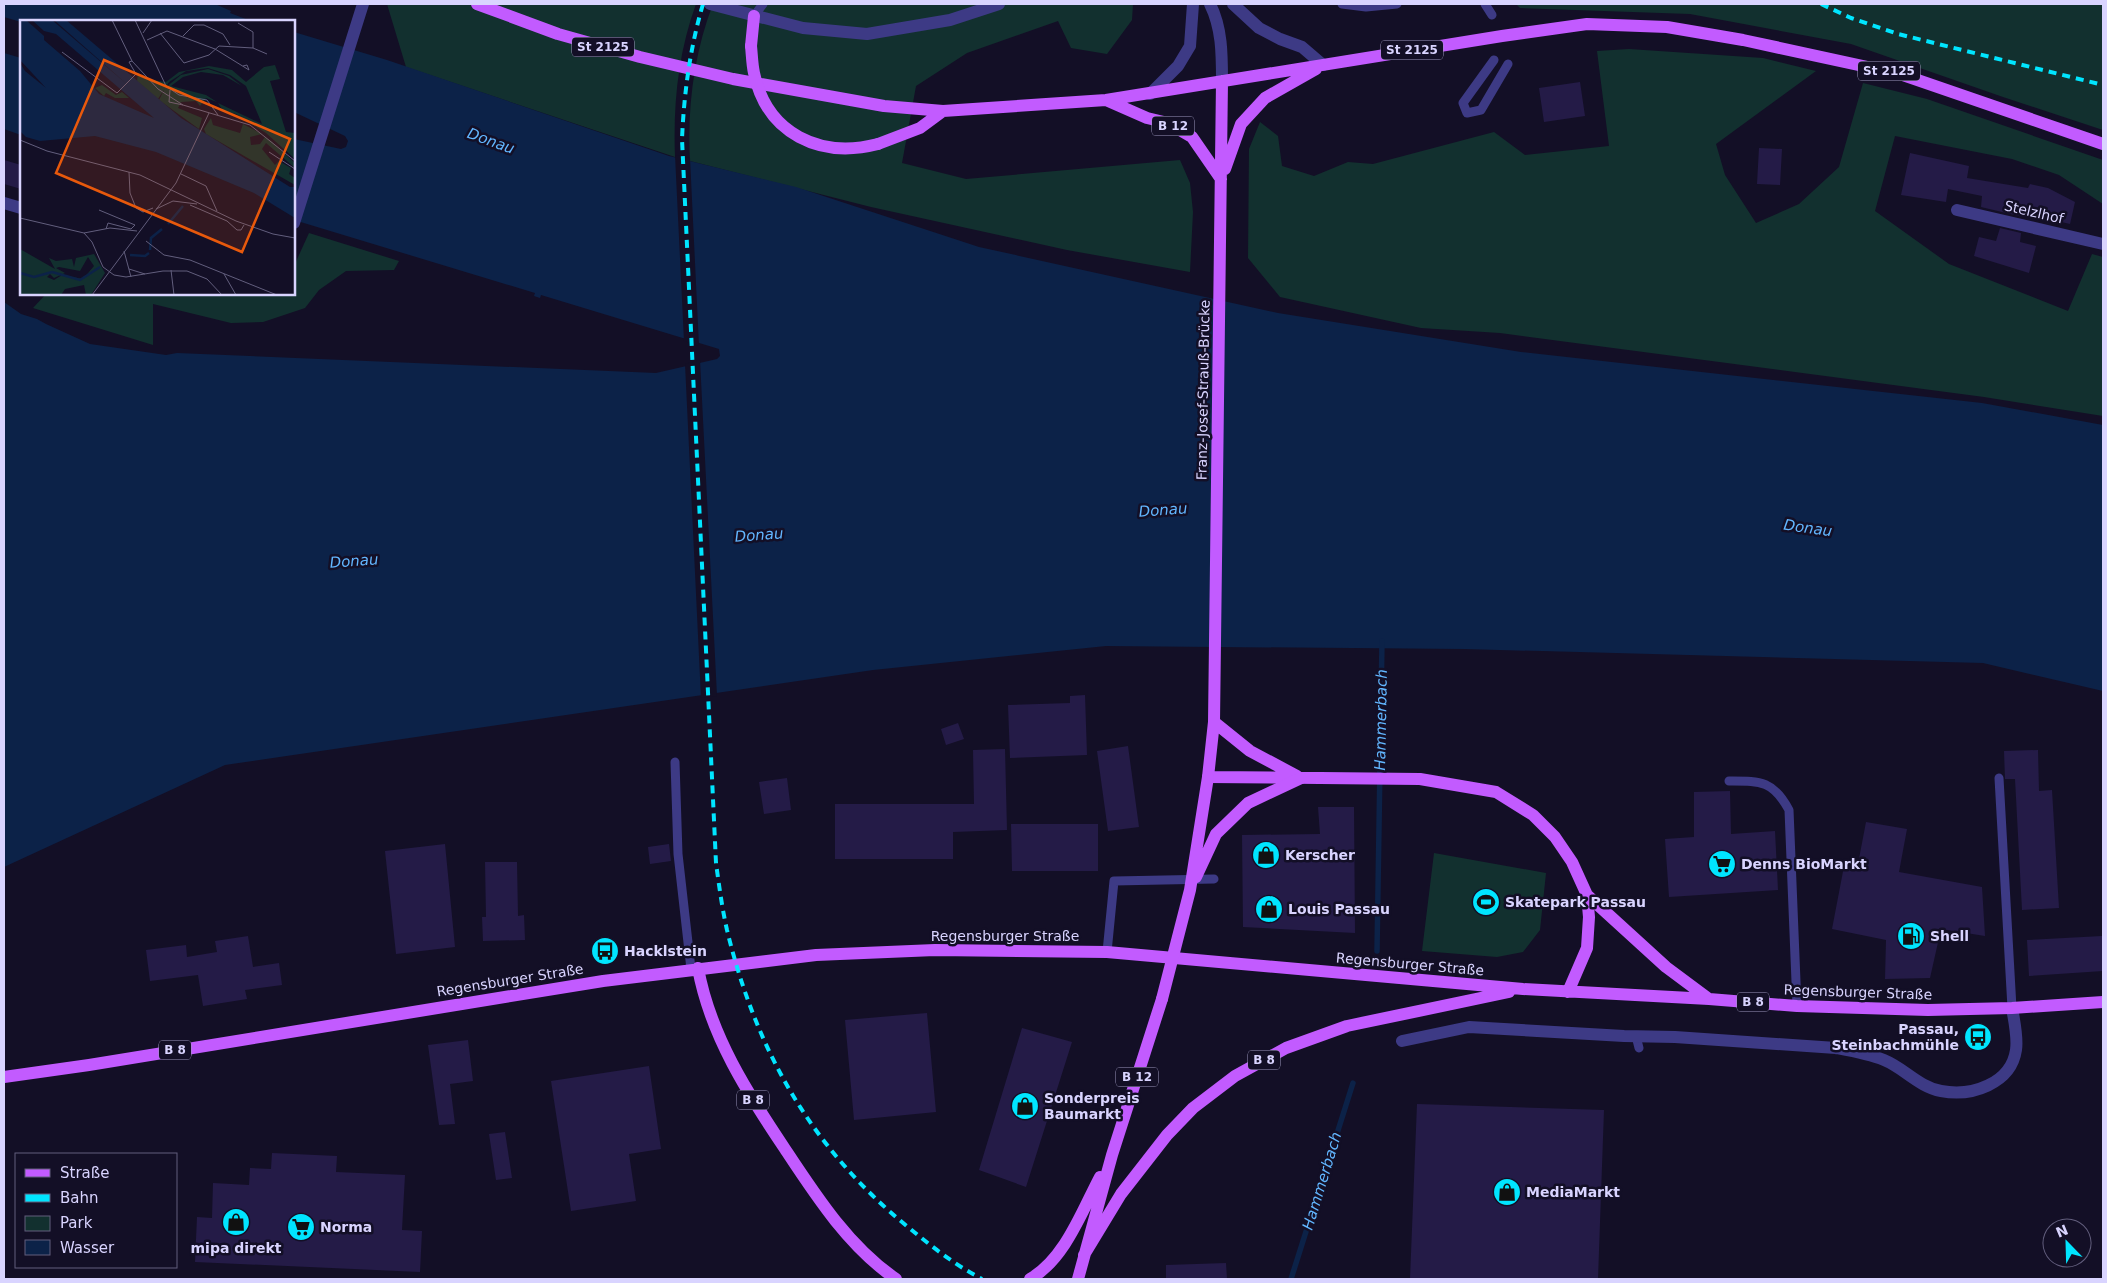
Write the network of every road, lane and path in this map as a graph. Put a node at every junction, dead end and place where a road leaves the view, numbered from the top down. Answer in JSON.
{"nodes":[{"id":1,"x":476,"y":4,"type":"edge"},
{"id":2,"x":710,"y":4,"type":"edge"},
{"id":3,"x":763,"y":4,"type":"edge"},
{"id":4,"x":999,"y":4,"type":"edge"},
{"id":5,"x":1193,"y":4,"type":"edge"},
{"id":6,"x":1210,"y":4,"type":"edge"},
{"id":7,"x":1233,"y":4,"type":"edge"},
{"id":8,"x":1342,"y":4,"type":"edge"},
{"id":9,"x":1397,"y":4,"type":"edge"},
{"id":10,"x":1485,"y":4,"type":"edge"},
{"id":11,"x":363,"y":7,"type":"edge"},
{"id":12,"x":1492,"y":15,"type":"dead end"},
{"id":13,"x":754,"y":16,"type":"junction"},
{"id":14,"x":1494,"y":60,"type":"dead end"},
{"id":15,"x":1508,"y":64,"type":"dead end"},
{"id":16,"x":1323,"y":65,"type":"junction"},
{"id":17,"x":1222,"y":81,"type":"junction"},
{"id":18,"x":1150,"y":94,"type":"junction"},
{"id":19,"x":1106,"y":100,"type":"junction"},
{"id":20,"x":943,"y":111,"type":"junction"},
{"id":21,"x":2103,"y":144,"type":"edge"},
{"id":22,"x":1222,"y":179,"type":"junction"},
{"id":23,"x":4,"y":203,"type":"edge"},
{"id":24,"x":20,"y":208,"type":"edge"},
{"id":25,"x":1957,"y":210,"type":"dead end"},
{"id":26,"x":295,"y":220,"type":"edge"},
{"id":27,"x":2103,"y":244,"type":"edge"},
{"id":28,"x":1214,"y":722,"type":"junction"},
{"id":29,"x":675,"y":762,"type":"dead end"},
{"id":30,"x":1208,"y":777,"type":"junction"},
{"id":31,"x":1301,"y":778,"type":"junction"},
{"id":32,"x":1999,"y":778,"type":"dead end"},
{"id":33,"x":1729,"y":781,"type":"dead end"},
{"id":34,"x":1214,"y":879,"type":"dead end"},
{"id":35,"x":1190,"y":890,"type":"junction"},
{"id":36,"x":1586,"y":895,"type":"junction"},
{"id":37,"x":1107,"y":952,"type":"junction"},
{"id":38,"x":695,"y":969,"type":"junction"},
{"id":39,"x":1523,"y":989,"type":"junction"},
{"id":40,"x":1568,"y":992,"type":"junction"},
{"id":41,"x":1709,"y":999,"type":"junction"},
{"id":42,"x":2103,"y":1002,"type":"edge"},
{"id":43,"x":1797,"y":1006,"type":"junction"},
{"id":44,"x":2012,"y":1008,"type":"junction"},
{"id":45,"x":1399,"y":1044,"type":"dead end"},
{"id":46,"x":4,"y":1077,"type":"edge"},
{"id":47,"x":1112,"y":1155,"type":"junction"},
{"id":48,"x":1084,"y":1255,"type":"junction"},
{"id":49,"x":896,"y":1279,"type":"edge"},
{"id":50,"x":1030,"y":1279,"type":"edge"},
{"id":51,"x":1078,"y":1279,"type":"edge"}],
"edges":[{"from":1,"to":20,"type":"main road","number":"St 2125"},
{"from":2,"to":13,"type":"street"},
{"from":3,"to":13,"type":"lane"},
{"from":4,"to":13,"type":"street"},
{"from":5,"to":18,"type":"street"},
{"from":6,"to":17,"type":"street"},
{"from":7,"to":16,"type":"street"},
{"from":8,"to":9,"type":"lane"},
{"from":10,"to":12,"type":"lane"},
{"from":11,"to":26,"type":"street"},
{"from":13,"to":20,"type":"main road","bridge":true},
{"from":14,"to":15,"type":"lane"},
{"from":16,"to":17,"type":"main road","number":"St 2125"},
{"from":16,"to":21,"type":"main road","number":"St 2125"},
{"from":16,"to":22,"type":"main road"},
{"from":17,"to":18,"type":"main road","number":"St 2125"},
{"from":17,"to":22,"type":"main road","name":"Franz-Josef-Strauß-Brücke"},
{"from":18,"to":19,"type":"main road","number":"St 2125"},
{"from":19,"to":20,"type":"main road","number":"St 2125"},
{"from":19,"to":22,"type":"main road","number":"B 12"},
{"from":22,"to":28,"type":"main road","name":"Franz-Josef-Strauß-Brücke"},
{"from":23,"to":24,"type":"street"},
{"from":25,"to":27,"type":"street","name":"Stelzlhof"},
{"from":28,"to":30,"type":"main road","number":"B 12"},
{"from":28,"to":31,"type":"main road"},
{"from":29,"to":38,"type":"lane"},
{"from":30,"to":31,"type":"main road"},
{"from":30,"to":35,"type":"main road","number":"B 12","bridge":true},
{"from":31,"to":35,"type":"main road","bridge":true},
{"from":31,"to":36,"type":"main road"},
{"from":32,"to":44,"type":"lane"},
{"from":33,"to":43,"type":"lane"},
{"from":34,"to":37,"type":"lane"},
{"from":35,"to":47,"type":"main road","number":"B 12","bridge":true},
{"from":36,"to":40,"type":"main road"},
{"from":36,"to":41,"type":"main road"},
{"from":37,"to":38,"type":"main road","name":"Regensburger Straße","number":"B 8"},
{"from":37,"to":39,"type":"main road","name":"Regensburger Straße","number":"B 8"},
{"from":38,"to":46,"type":"main road","name":"Regensburger Straße","number":"B 8"},
{"from":38,"to":49,"type":"main road","number":"B 8"},
{"from":39,"to":40,"type":"main road","name":"Regensburger Straße","number":"B 8"},
{"from":39,"to":48,"type":"main road","number":"B 8"},
{"from":40,"to":41,"type":"main road","name":"Regensburger Straße","number":"B 8"},
{"from":41,"to":43,"type":"main road","name":"Regensburger Straße","number":"B 8"},
{"from":42,"to":44,"type":"main road","name":"Regensburger Straße","number":"B 8"},
{"from":43,"to":44,"type":"main road","name":"Regensburger Straße","number":"B 8"},
{"from":44,"to":45,"type":"street"},
{"from":47,"to":48,"type":"main road","number":"B 12"},
{"from":47,"to":50,"type":"main road"},
{"from":48,"to":51,"type":"main road","number":"B 12"}]}
